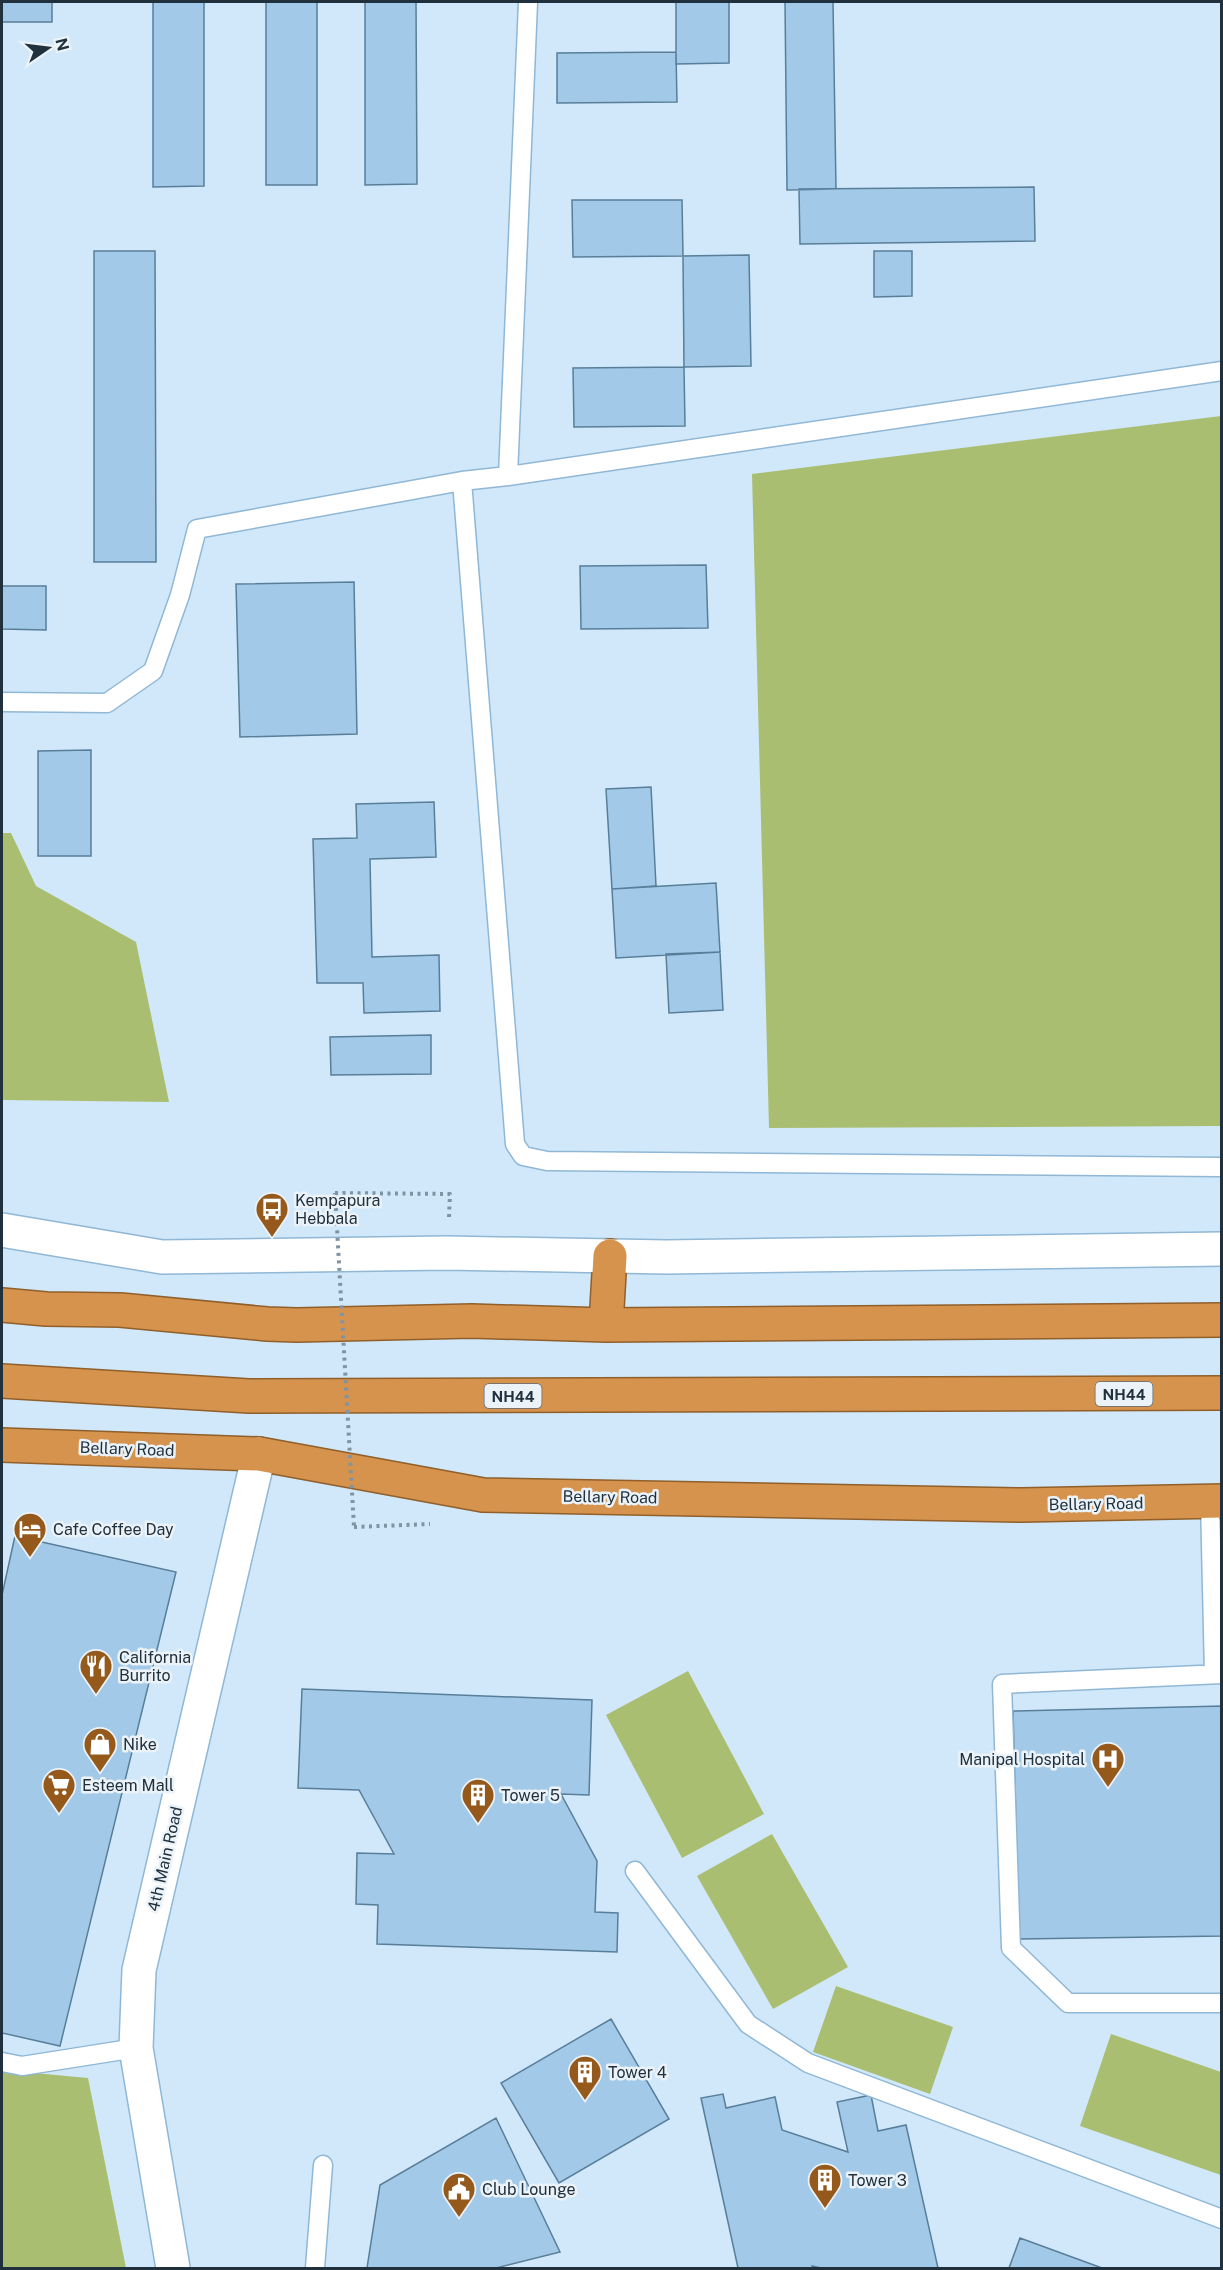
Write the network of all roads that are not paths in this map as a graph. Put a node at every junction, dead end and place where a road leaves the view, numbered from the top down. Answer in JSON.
{"nodes":[{"id":1,"x":528,"y":2,"type":"edge"},
{"id":2,"x":1221,"y":371,"type":"edge"},
{"id":3,"x":508,"y":476,"type":"junction"},
{"id":4,"x":462,"y":480,"type":"junction"},
{"id":5,"x":2,"y":702,"type":"edge"},
{"id":6,"x":1221,"y":1167,"type":"edge"},
{"id":7,"x":2,"y":1230,"type":"edge"},
{"id":8,"x":1221,"y":1249,"type":"edge"},
{"id":9,"x":610,"y":1256,"type":"junction"},
{"id":10,"x":2,"y":1305,"type":"edge"},
{"id":11,"x":1221,"y":1320,"type":"edge"},
{"id":12,"x":606,"y":1325,"type":"junction"},
{"id":13,"x":2,"y":1381,"type":"edge"},
{"id":14,"x":1221,"y":1393,"type":"edge"},
{"id":15,"x":2,"y":1445,"type":"edge"},
{"id":16,"x":259,"y":1454,"type":"junction"},
{"id":17,"x":1216,"y":1501,"type":"edge"},
{"id":18,"x":1218,"y":1674,"type":"edge"},
{"id":19,"x":635,"y":1871,"type":"dead end"},
{"id":20,"x":1221,"y":2003,"type":"edge"},
{"id":21,"x":136,"y":2048,"type":"junction"},
{"id":22,"x":2,"y":2062,"type":"edge"},
{"id":23,"x":323,"y":2165,"type":"dead end"},
{"id":24,"x":1221,"y":2219,"type":"edge"},
{"id":25,"x":173,"y":2268,"type":"edge"},
{"id":26,"x":315,"y":2268,"type":"edge"}],
"edges":[{"from":1,"to":3,"type":"lane"},
{"from":2,"to":3,"type":"lane"},
{"from":3,"to":4,"type":"lane"},
{"from":4,"to":5,"type":"lane"},
{"from":4,"to":6,"type":"lane"},
{"from":7,"to":9,"type":"street"},
{"from":8,"to":9,"type":"street"},
{"from":9,"to":12,"type":"highway"},
{"from":10,"to":12,"type":"highway"},
{"from":11,"to":12,"type":"highway"},
{"from":13,"to":14,"type":"highway","number":"NH44"},
{"from":15,"to":16,"type":"highway","name":"Bellary Road"},
{"from":16,"to":17,"type":"highway","name":"Bellary Road"},
{"from":16,"to":21,"type":"street","name":"4th Main Road"},
{"from":17,"to":18,"type":"lane"},
{"from":18,"to":20,"type":"lane"},
{"from":19,"to":24,"type":"lane"},
{"from":21,"to":22,"type":"lane"},
{"from":21,"to":25,"type":"street","name":"4th Main Road"},
{"from":23,"to":26,"type":"lane"}]}
